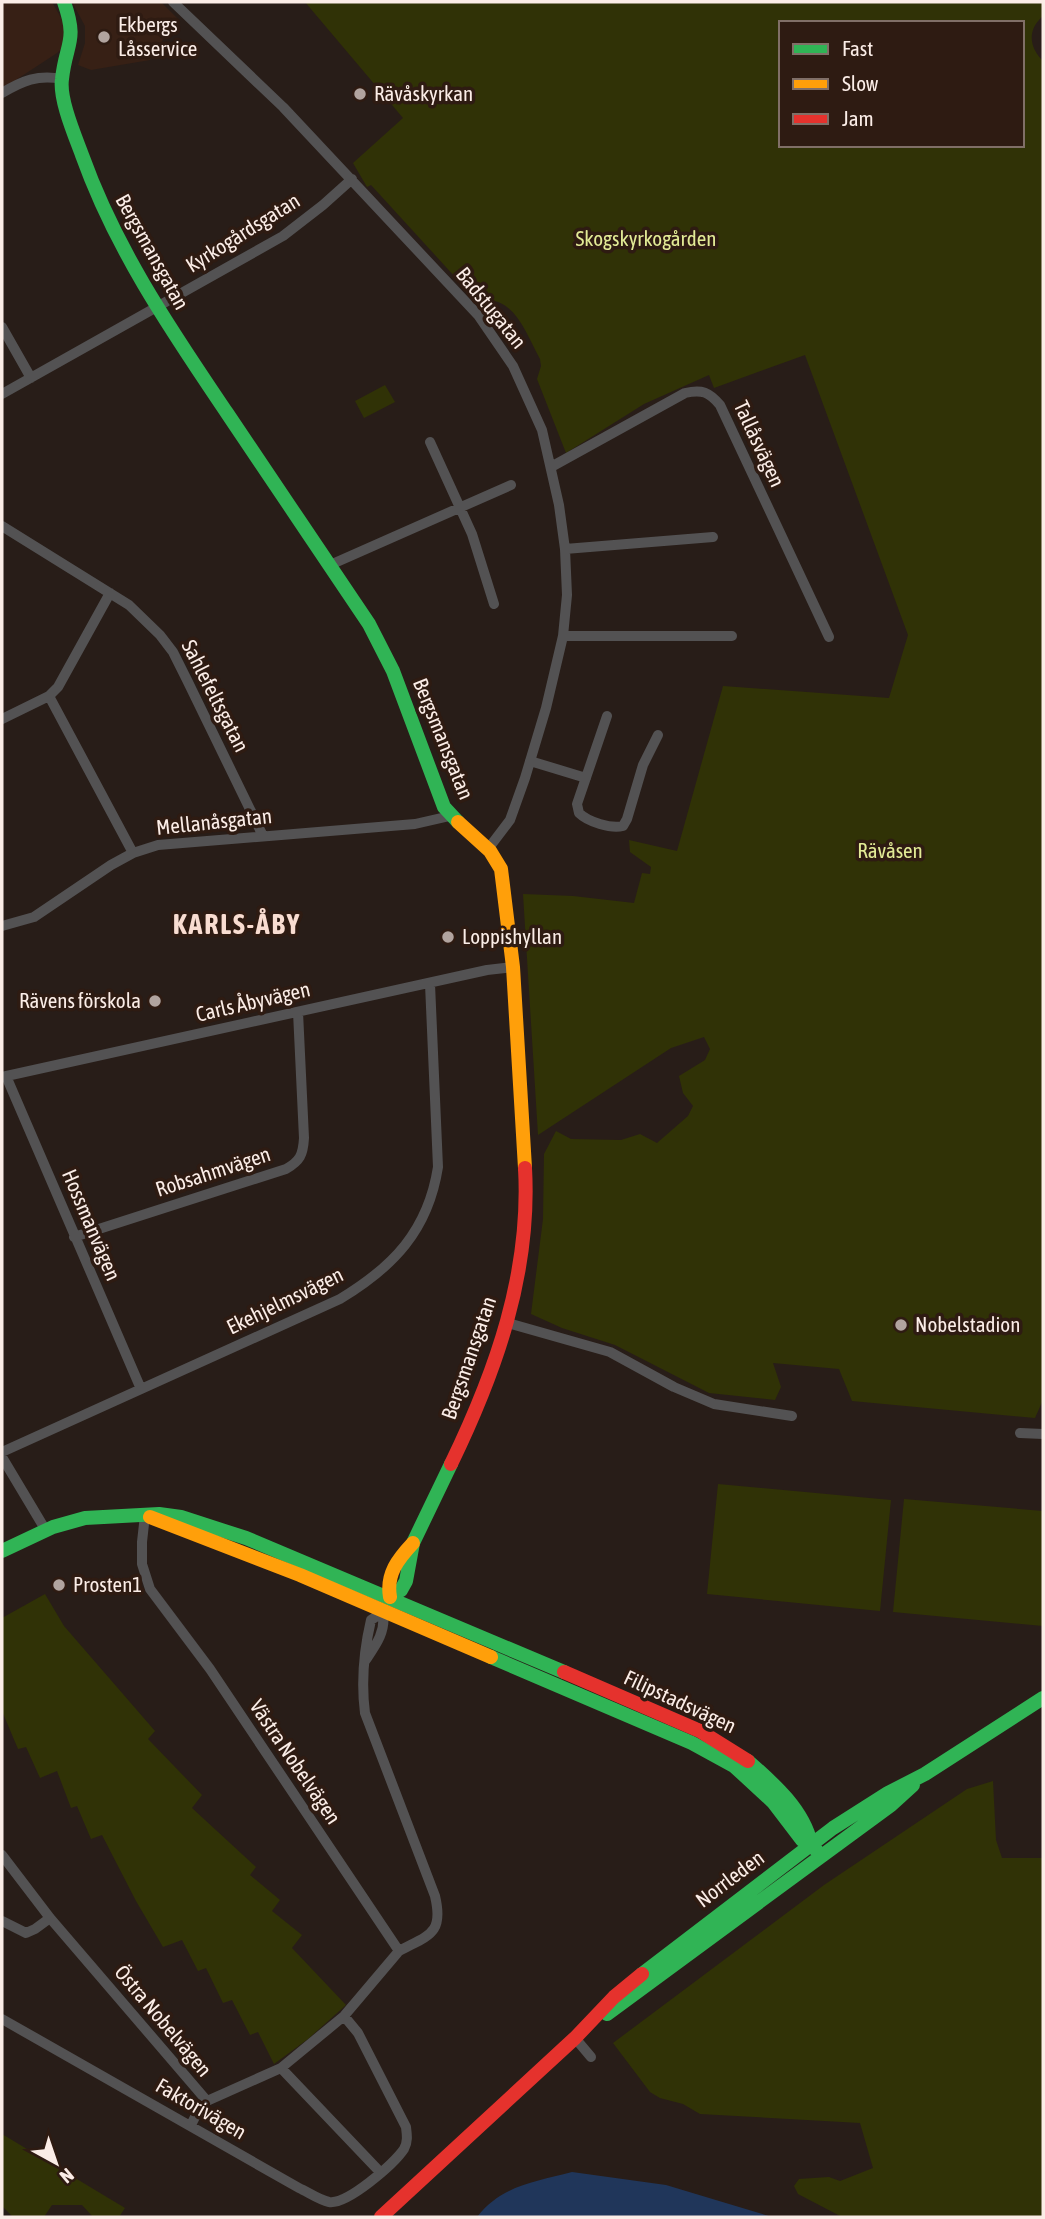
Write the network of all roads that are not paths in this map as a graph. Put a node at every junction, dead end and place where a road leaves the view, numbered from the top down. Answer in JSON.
{"nodes":[{"id":1,"x":64,"y":2,"type":"edge"},
{"id":2,"x":173,"y":2,"type":"edge"},
{"id":3,"x":62,"y":79,"type":"junction"},
{"id":4,"x":2,"y":92,"type":"edge"},
{"id":5,"x":352,"y":178,"type":"junction"},
{"id":6,"x":156,"y":308,"type":"junction"},
{"id":7,"x":2,"y":327,"type":"edge"},
{"id":8,"x":31,"y":378,"type":"junction"},
{"id":9,"x":2,"y":394,"type":"edge"},
{"id":10,"x":430,"y":442,"type":"dead end"},
{"id":11,"x":551,"y":467,"type":"junction"},
{"id":12,"x":511,"y":485,"type":"dead end"},
{"id":13,"x":459,"y":506,"type":"junction"},
{"id":14,"x":2,"y":526,"type":"edge"},
{"id":15,"x":713,"y":537,"type":"dead end"},
{"id":16,"x":565,"y":549,"type":"junction"},
{"id":17,"x":330,"y":565,"type":"junction"},
{"id":18,"x":110,"y":593,"type":"junction"},
{"id":19,"x":494,"y":604,"type":"dead end"},
{"id":20,"x":563,"y":636,"type":"junction"},
{"id":21,"x":732,"y":636,"type":"dead end"},
{"id":22,"x":829,"y":637,"type":"dead end"},
{"id":23,"x":49,"y":696,"type":"junction"},
{"id":24,"x":607,"y":716,"type":"dead end"},
{"id":25,"x":2,"y":719,"type":"edge"},
{"id":26,"x":658,"y":736,"type":"dead end"},
{"id":27,"x":530,"y":761,"type":"junction"},
{"id":28,"x":586,"y":778,"type":"junction"},
{"id":29,"x":450,"y":816,"type":"junction"},
{"id":30,"x":263,"y":836,"type":"junction"},
{"id":31,"x":488,"y":849,"type":"junction"},
{"id":32,"x":134,"y":853,"type":"junction"},
{"id":33,"x":2,"y":926,"type":"edge"},
{"id":34,"x":513,"y":967,"type":"junction"},
{"id":35,"x":430,"y":984,"type":"junction"},
{"id":36,"x":298,"y":1012,"type":"junction"},
{"id":37,"x":4,"y":1076,"type":"edge"},
{"id":38,"x":74,"y":1237,"type":"junction"},
{"id":39,"x":508,"y":1323,"type":"junction"},
{"id":40,"x":141,"y":1389,"type":"junction"},
{"id":41,"x":792,"y":1416,"type":"dead end"},
{"id":42,"x":1020,"y":1433,"type":"dead end"},
{"id":43,"x":1043,"y":1434,"type":"edge"},
{"id":44,"x":2,"y":1452,"type":"edge"},
{"id":45,"x":2,"y":1457,"type":"edge"},
{"id":46,"x":145,"y":1515,"type":"junction"},
{"id":47,"x":45,"y":1529,"type":"junction"},
{"id":48,"x":2,"y":1551,"type":"edge"},
{"id":49,"x":390,"y":1597,"type":"junction"},
{"id":50,"x":383,"y":1612,"type":"junction"},
{"id":51,"x":1043,"y":1698,"type":"edge"},
{"id":52,"x":925,"y":1774,"type":"junction"},
{"id":53,"x":811,"y":1844,"type":"junction"},
{"id":54,"x":2,"y":1855,"type":"edge"},
{"id":55,"x":821,"y":1856,"type":"junction"},
{"id":56,"x":50,"y":1917,"type":"junction"},
{"id":57,"x":2,"y":1921,"type":"edge"},
{"id":58,"x":399,"y":1951,"type":"junction"},
{"id":59,"x":344,"y":2016,"type":"junction"},
{"id":60,"x":2,"y":2019,"type":"edge"},
{"id":61,"x":575,"y":2038,"type":"junction"},
{"id":62,"x":591,"y":2057,"type":"dead end"},
{"id":63,"x":281,"y":2068,"type":"junction"},
{"id":64,"x":206,"y":2101,"type":"junction"},
{"id":65,"x":191,"y":2125,"type":"junction"},
{"id":66,"x":380,"y":2172,"type":"junction"},
{"id":67,"x":381,"y":2217,"type":"edge"}],
"edges":[{"from":1,"to":3,"type":"street","name":"Bergsmansgatan"},
{"from":2,"to":5,"type":"street","name":"Badstugatan"},
{"from":3,"to":4,"type":"street"},
{"from":3,"to":6,"type":"street","name":"Bergsmansgatan"},
{"from":5,"to":6,"type":"street","name":"Kyrkogårdsgatan"},
{"from":5,"to":11,"type":"street","name":"Badstugatan"},
{"from":6,"to":8,"type":"street","name":"Kyrkogårdsgatan"},
{"from":6,"to":17,"type":"street","name":"Bergsmansgatan"},
{"from":7,"to":8,"type":"street"},
{"from":8,"to":9,"type":"street","name":"Kyrkogårdsgatan"},
{"from":10,"to":13,"type":"street"},
{"from":11,"to":16,"type":"street","name":"Badstugatan"},
{"from":11,"to":22,"type":"street","name":"Tallåsvägen"},
{"from":12,"to":13,"type":"street"},
{"from":13,"to":17,"type":"street"},
{"from":13,"to":19,"type":"street"},
{"from":14,"to":18,"type":"street","name":"Sahlefeltsgatan"},
{"from":15,"to":16,"type":"street"},
{"from":16,"to":20,"type":"street","name":"Badstugatan"},
{"from":17,"to":29,"type":"street","name":"Bergsmansgatan"},
{"from":18,"to":23,"type":"street"},
{"from":18,"to":30,"type":"street","name":"Sahlefeltsgatan"},
{"from":20,"to":21,"type":"street"},
{"from":20,"to":27,"type":"street","name":"Badstugatan"},
{"from":23,"to":25,"type":"street"},
{"from":23,"to":32,"type":"street"},
{"from":24,"to":28,"type":"street"},
{"from":26,"to":28,"type":"street"},
{"from":27,"to":28,"type":"street"},
{"from":27,"to":31,"type":"street","name":"Badstugatan"},
{"from":29,"to":30,"type":"street","name":"Mellanåsgatan"},
{"from":29,"to":31,"type":"street","name":"Bergsmansgatan"},
{"from":30,"to":32,"type":"street","name":"Mellanåsgatan"},
{"from":31,"to":34,"type":"street","name":"Bergsmansgatan"},
{"from":32,"to":33,"type":"street","name":"Mellanåsgatan"},
{"from":34,"to":35,"type":"street","name":"Carls Åbyvägen"},
{"from":34,"to":39,"type":"street","name":"Bergsmansgatan"},
{"from":35,"to":36,"type":"street","name":"Carls Åbyvägen"},
{"from":35,"to":40,"type":"street","name":"Ekehjelmsvägen"},
{"from":36,"to":37,"type":"street","name":"Carls Åbyvägen"},
{"from":36,"to":38,"type":"street","name":"Robsahmvägen"},
{"from":37,"to":38,"type":"street","name":"Hossmanvägen"},
{"from":38,"to":40,"type":"street","name":"Hossmanvägen"},
{"from":39,"to":41,"type":"street"},
{"from":39,"to":49,"type":"street","name":"Bergsmansgatan"},
{"from":40,"to":44,"type":"street","name":"Ekehjelmsvägen"},
{"from":42,"to":43,"type":"street"},
{"from":45,"to":47,"type":"street"},
{"from":46,"to":47,"type":"street","name":"Filipstadsvägen"},
{"from":46,"to":49,"type":"street","name":"Filipstadsvägen"},
{"from":46,"to":50,"type":"street","name":"Filipstadsvägen"},
{"from":46,"to":58,"type":"street","name":"Västra Nobelvägen"},
{"from":47,"to":48,"type":"street","name":"Filipstadsvägen"},
{"from":49,"to":50,"type":"street","name":"Bergsmansgatan"},
{"from":49,"to":53,"type":"street","name":"Filipstadsvägen"},
{"from":50,"to":53,"type":"street","name":"Filipstadsvägen"},
{"from":50,"to":58,"type":"street"},
{"from":51,"to":52,"type":"street","name":"Norrleden"},
{"from":52,"to":53,"type":"street","name":"Norrleden"},
{"from":52,"to":55,"type":"street","name":"Norrleden"},
{"from":53,"to":55,"type":"street"},
{"from":53,"to":61,"type":"street","name":"Norrleden"},
{"from":54,"to":56,"type":"street","name":"Östra Nobelvägen"},
{"from":55,"to":61,"type":"street","name":"Norrleden"},
{"from":56,"to":57,"type":"street"},
{"from":56,"to":64,"type":"street","name":"Östra Nobelvägen"},
{"from":58,"to":59,"type":"street"},
{"from":59,"to":63,"type":"street"},
{"from":59,"to":66,"type":"street"},
{"from":60,"to":65,"type":"street","name":"Faktorivägen"},
{"from":61,"to":62,"type":"street"},
{"from":61,"to":67,"type":"street","name":"Norrleden"},
{"from":63,"to":64,"type":"street","name":"Östra Nobelvägen"},
{"from":63,"to":66,"type":"street"},
{"from":64,"to":65,"type":"street"},
{"from":65,"to":66,"type":"street","name":"Faktorivägen"}]}
